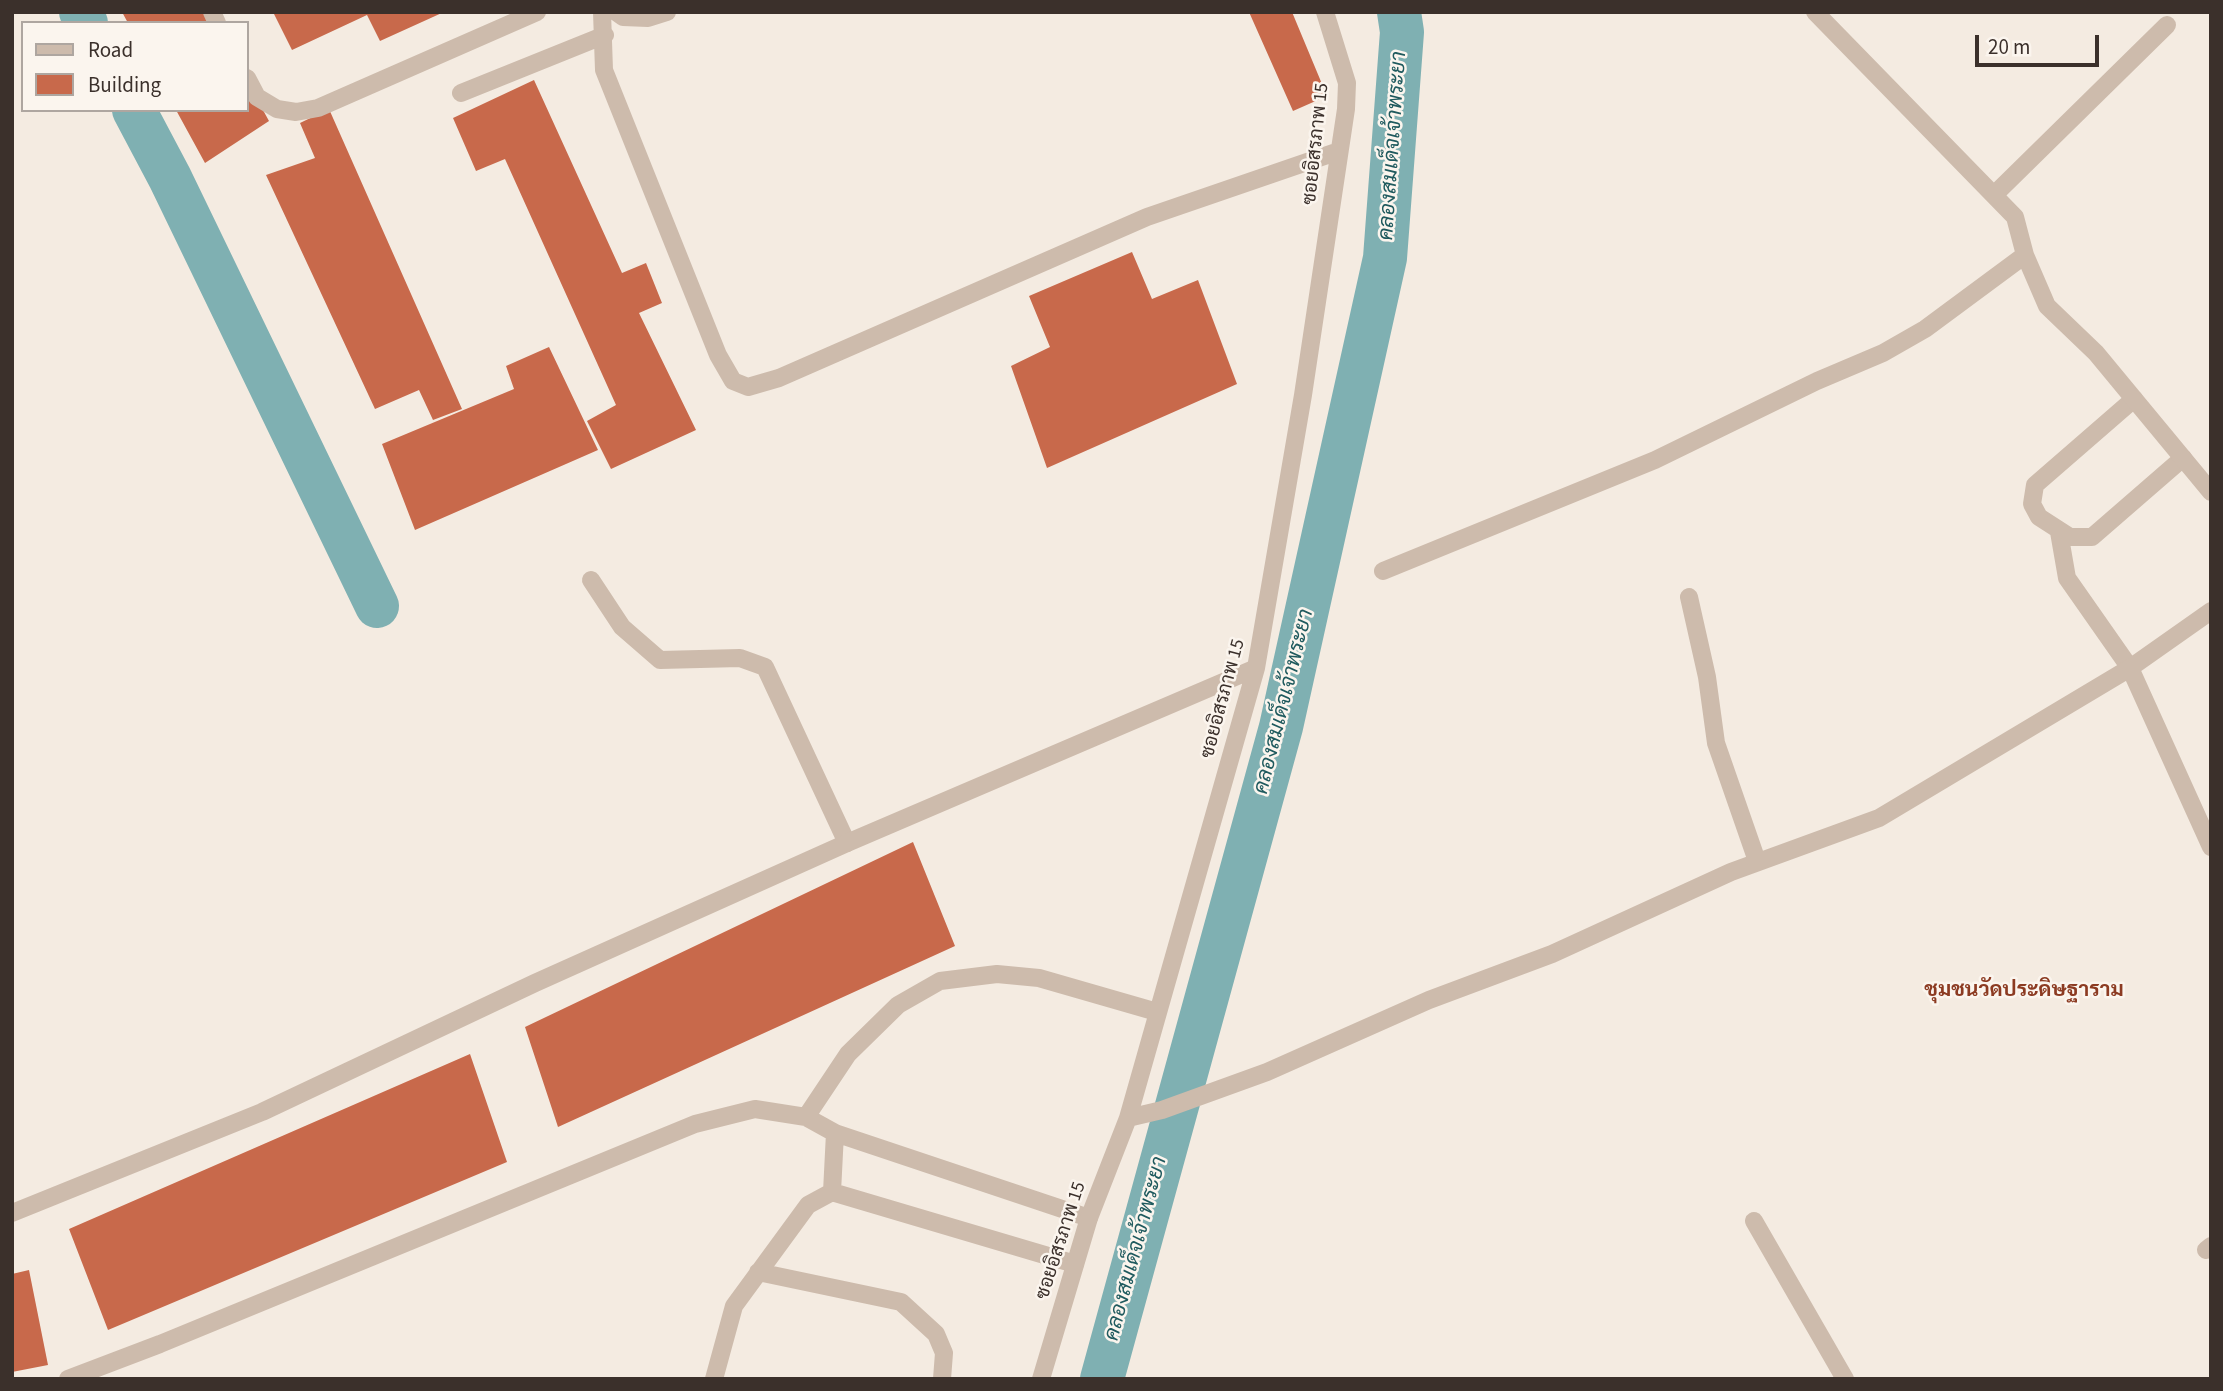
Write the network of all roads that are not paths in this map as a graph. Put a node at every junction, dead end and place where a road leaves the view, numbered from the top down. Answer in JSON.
{"nodes":[{"id":1,"x":537,"y":12,"type":"edge"},
{"id":2,"x":602,"y":12,"type":"edge"},
{"id":3,"x":616,"y":12,"type":"edge"},
{"id":4,"x":667,"y":12,"type":"edge"},
{"id":5,"x":1325,"y":12,"type":"edge"},
{"id":6,"x":1815,"y":12,"type":"edge"},
{"id":7,"x":2167,"y":25,"type":"dead end"},
{"id":8,"x":604,"y":34,"type":"junction"},
{"id":9,"x":248,"y":80,"type":"edge"},
{"id":10,"x":461,"y":93,"type":"dead end"},
{"id":11,"x":1339,"y":151,"type":"junction"},
{"id":12,"x":1995,"y":194,"type":"junction"},
{"id":13,"x":2025,"y":255,"type":"junction"},
{"id":14,"x":2134,"y":399,"type":"junction"},
{"id":15,"x":2183,"y":458,"type":"junction"},
{"id":16,"x":2211,"y":492,"type":"edge"},
{"id":17,"x":2059,"y":532,"type":"junction"},
{"id":18,"x":1383,"y":571,"type":"dead end"},
{"id":19,"x":591,"y":580,"type":"dead end"},
{"id":20,"x":1689,"y":597,"type":"dead end"},
{"id":21,"x":2211,"y":611,"type":"edge"},
{"id":22,"x":1256,"y":668,"type":"junction"},
{"id":23,"x":2130,"y":668,"type":"junction"},
{"id":24,"x":847,"y":843,"type":"junction"},
{"id":25,"x":2211,"y":847,"type":"edge"},
{"id":26,"x":1757,"y":861,"type":"junction"},
{"id":27,"x":1157,"y":1012,"type":"junction"},
{"id":28,"x":806,"y":1118,"type":"junction"},
{"id":29,"x":1128,"y":1118,"type":"junction"},
{"id":30,"x":835,"y":1133,"type":"junction"},
{"id":31,"x":832,"y":1192,"type":"junction"},
{"id":32,"x":12,"y":1213,"type":"edge"},
{"id":33,"x":1088,"y":1218,"type":"junction"},
{"id":34,"x":1754,"y":1221,"type":"dead end"},
{"id":35,"x":1075,"y":1264,"type":"junction"},
{"id":36,"x":758,"y":1272,"type":"junction"},
{"id":37,"x":68,"y":1379,"type":"edge"},
{"id":38,"x":714,"y":1379,"type":"edge"},
{"id":39,"x":942,"y":1379,"type":"edge"},
{"id":40,"x":1041,"y":1379,"type":"edge"},
{"id":41,"x":1845,"y":1379,"type":"edge"}],
"edges":[{"from":1,"to":9,"type":"street"},
{"from":2,"to":8,"type":"street"},
{"from":3,"to":4,"type":"street"},
{"from":5,"to":11,"type":"street","name":"ซอยอิสรภาพ 15"},
{"from":6,"to":12,"type":"street"},
{"from":7,"to":12,"type":"street"},
{"from":8,"to":10,"type":"street"},
{"from":8,"to":11,"type":"street"},
{"from":11,"to":22,"type":"street","name":"ซอยอิสรภาพ 15"},
{"from":12,"to":13,"type":"street"},
{"from":13,"to":14,"type":"street"},
{"from":13,"to":18,"type":"street"},
{"from":14,"to":15,"type":"street"},
{"from":14,"to":17,"type":"street"},
{"from":15,"to":16,"type":"street"},
{"from":15,"to":17,"type":"street"},
{"from":17,"to":23,"type":"street"},
{"from":19,"to":24,"type":"street"},
{"from":20,"to":26,"type":"street"},
{"from":21,"to":23,"type":"street"},
{"from":22,"to":24,"type":"street"},
{"from":22,"to":27,"type":"street","name":"ซอยอิสรภาพ 15"},
{"from":23,"to":25,"type":"street"},
{"from":23,"to":26,"type":"street"},
{"from":24,"to":32,"type":"street"},
{"from":26,"to":29,"type":"street"},
{"from":27,"to":28,"type":"street"},
{"from":27,"to":29,"type":"street","name":"ซอยอิสรภาพ 15"},
{"from":28,"to":30,"type":"street"},
{"from":28,"to":37,"type":"street"},
{"from":29,"to":33,"type":"street","name":"ซอยอิสรภาพ 15"},
{"from":30,"to":31,"type":"street"},
{"from":30,"to":33,"type":"street"},
{"from":31,"to":35,"type":"street"},
{"from":31,"to":36,"type":"street"},
{"from":33,"to":35,"type":"street","name":"ซอยอิสรภาพ 15"},
{"from":34,"to":41,"type":"street"},
{"from":35,"to":40,"type":"street","name":"ซอยอิสรภาพ 15"},
{"from":36,"to":38,"type":"street"},
{"from":36,"to":39,"type":"street"}]}
